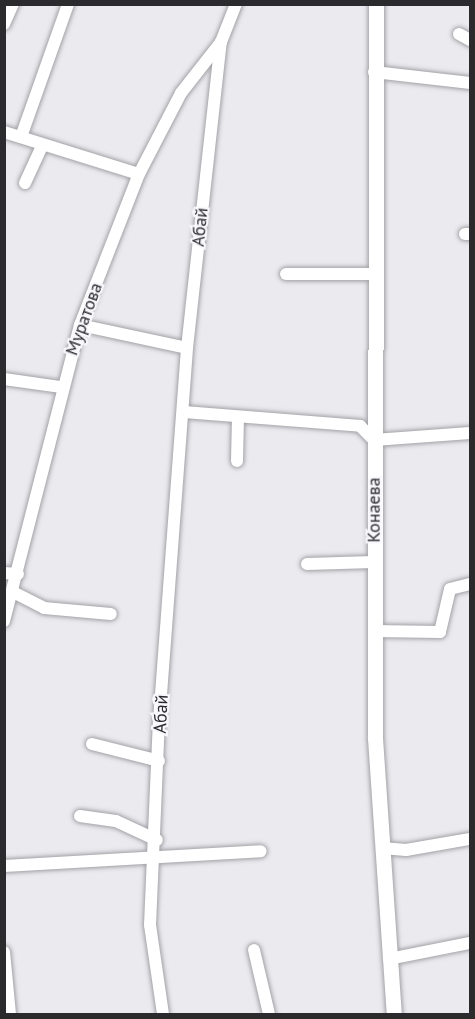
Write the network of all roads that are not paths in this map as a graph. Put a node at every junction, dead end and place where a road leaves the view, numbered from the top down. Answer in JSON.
{"nodes":[{"id":1,"x":13,"y":4,"type":"edge"},
{"id":2,"x":68,"y":4,"type":"edge"},
{"id":3,"x":236,"y":4,"type":"edge"},
{"id":4,"x":375,"y":4,"type":"edge"},
{"id":5,"x":4,"y":24,"type":"edge"},
{"id":6,"x":221,"y":42,"type":"junction"},
{"id":7,"x":374,"y":72,"type":"junction"},
{"id":8,"x":471,"y":83,"type":"edge"},
{"id":9,"x":4,"y":132,"type":"edge"},
{"id":10,"x":21,"y":137,"type":"junction"},
{"id":11,"x":42,"y":146,"type":"junction"},
{"id":12,"x":139,"y":174,"type":"junction"},
{"id":13,"x":25,"y":183,"type":"dead end"},
{"id":14,"x":286,"y":274,"type":"dead end"},
{"id":15,"x":372,"y":274,"type":"junction"},
{"id":16,"x":80,"y":325,"type":"junction"},
{"id":17,"x":187,"y":348,"type":"junction"},
{"id":18,"x":4,"y":379,"type":"edge"},
{"id":19,"x":61,"y":387,"type":"junction"},
{"id":20,"x":184,"y":412,"type":"junction"},
{"id":21,"x":238,"y":417,"type":"junction"},
{"id":22,"x":471,"y":433,"type":"edge"},
{"id":23,"x":374,"y":440,"type":"junction"},
{"id":24,"x":237,"y":461,"type":"dead end"},
{"id":25,"x":373,"y":562,"type":"junction"},
{"id":26,"x":307,"y":564,"type":"dead end"},
{"id":27,"x":4,"y":573,"type":"edge"},
{"id":28,"x":18,"y":574,"type":"junction"},
{"id":29,"x":471,"y":584,"type":"edge"},
{"id":30,"x":13,"y":592,"type":"junction"},
{"id":31,"x":111,"y":614,"type":"dead end"},
{"id":32,"x":4,"y":621,"type":"edge"},
{"id":33,"x":374,"y":631,"type":"junction"},
{"id":34,"x":92,"y":744,"type":"dead end"},
{"id":35,"x":159,"y":761,"type":"junction"},
{"id":36,"x":80,"y":816,"type":"dead end"},
{"id":37,"x":471,"y":839,"type":"edge"},
{"id":38,"x":157,"y":840,"type":"junction"},
{"id":39,"x":382,"y":848,"type":"junction"},
{"id":40,"x":261,"y":851,"type":"dead end"},
{"id":41,"x":153,"y":857,"type":"junction"},
{"id":42,"x":4,"y":866,"type":"edge"},
{"id":43,"x":471,"y":944,"type":"edge"},
{"id":44,"x":254,"y":950,"type":"dead end"},
{"id":45,"x":4,"y":952,"type":"edge"},
{"id":46,"x":389,"y":959,"type":"junction"},
{"id":47,"x":9,"y":1014,"type":"edge"},
{"id":48,"x":163,"y":1014,"type":"edge"},
{"id":49,"x":268,"y":1014,"type":"edge"},
{"id":50,"x":394,"y":1014,"type":"edge"}],
"edges":[{"from":1,"to":5,"type":"street"},
{"from":2,"to":10,"type":"street"},
{"from":3,"to":6,"type":"street"},
{"from":4,"to":7,"type":"main road","name":"Конаева"},
{"from":6,"to":12,"type":"street","name":"Муратова"},
{"from":6,"to":17,"type":"street","name":"Абай"},
{"from":7,"to":8,"type":"street"},
{"from":7,"to":15,"type":"main road","name":"Конаева"},
{"from":9,"to":10,"type":"street"},
{"from":10,"to":11,"type":"street"},
{"from":11,"to":12,"type":"street"},
{"from":11,"to":13,"type":"street"},
{"from":12,"to":16,"type":"street","name":"Муратова"},
{"from":14,"to":15,"type":"street"},
{"from":15,"to":23,"type":"main road","name":"Конаева"},
{"from":16,"to":17,"type":"street"},
{"from":16,"to":19,"type":"street","name":"Муратова"},
{"from":17,"to":20,"type":"street","name":"Абай"},
{"from":18,"to":19,"type":"street"},
{"from":19,"to":28,"type":"street","name":"Муратова"},
{"from":20,"to":21,"type":"street"},
{"from":20,"to":35,"type":"street","name":"Абай"},
{"from":21,"to":23,"type":"street"},
{"from":21,"to":24,"type":"street"},
{"from":22,"to":23,"type":"street"},
{"from":23,"to":25,"type":"main road","name":"Конаева"},
{"from":25,"to":26,"type":"street"},
{"from":25,"to":33,"type":"main road","name":"Конаева"},
{"from":27,"to":28,"type":"street"},
{"from":28,"to":30,"type":"street","name":"Муратова"},
{"from":29,"to":33,"type":"street"},
{"from":30,"to":31,"type":"street"},
{"from":30,"to":32,"type":"street","name":"Муратова"},
{"from":33,"to":39,"type":"main road","name":"Конаева"},
{"from":34,"to":35,"type":"street"},
{"from":35,"to":38,"type":"street","name":"Абай"},
{"from":36,"to":38,"type":"street"},
{"from":37,"to":39,"type":"street"},
{"from":38,"to":41,"type":"street","name":"Абай"},
{"from":39,"to":46,"type":"main road","name":"Конаева"},
{"from":40,"to":41,"type":"street"},
{"from":41,"to":42,"type":"street"},
{"from":41,"to":48,"type":"street","name":"Абай"},
{"from":43,"to":46,"type":"street"},
{"from":44,"to":49,"type":"street"},
{"from":45,"to":47,"type":"street"},
{"from":46,"to":50,"type":"main road","name":"Конаева"}]}
